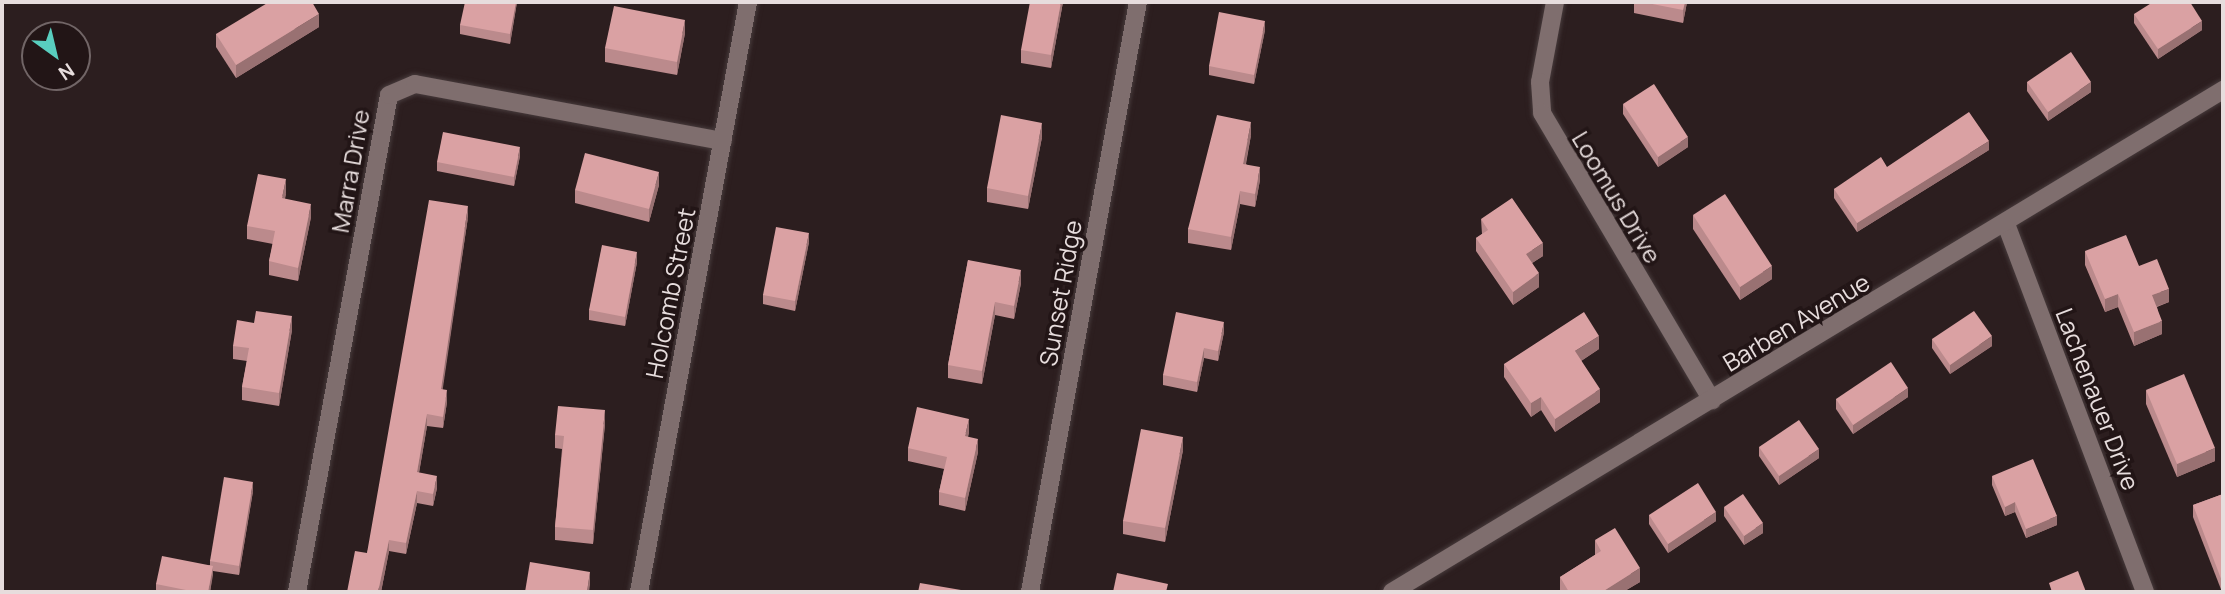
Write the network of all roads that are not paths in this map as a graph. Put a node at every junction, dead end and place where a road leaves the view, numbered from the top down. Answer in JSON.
{"nodes":[{"id":1,"x":748,"y":2,"type":"edge"},
{"id":2,"x":1138,"y":2,"type":"edge"},
{"id":3,"x":1555,"y":2,"type":"edge"},
{"id":4,"x":2223,"y":90,"type":"edge"},
{"id":5,"x":723,"y":141,"type":"junction"},
{"id":6,"x":2006,"y":224,"type":"junction"},
{"id":7,"x":1712,"y":401,"type":"junction"},
{"id":8,"x":297,"y":592,"type":"edge"},
{"id":9,"x":639,"y":592,"type":"edge"},
{"id":10,"x":1030,"y":592,"type":"edge"},
{"id":11,"x":1392,"y":592,"type":"edge"},
{"id":12,"x":2145,"y":592,"type":"edge"}],
"edges":[{"from":1,"to":5,"type":"street","name":"Holcomb Street"},
{"from":2,"to":10,"type":"street","name":"Sunset Ridge"},
{"from":3,"to":7,"type":"street","name":"Loomus Drive"},
{"from":4,"to":6,"type":"street","name":"Barben Avenue"},
{"from":5,"to":8,"type":"street","name":"Marra Drive"},
{"from":5,"to":9,"type":"street","name":"Holcomb Street"},
{"from":6,"to":7,"type":"street","name":"Barben Avenue"},
{"from":6,"to":12,"type":"street","name":"Lachenauer Drive"},
{"from":7,"to":11,"type":"street","name":"Barben Avenue"}]}
